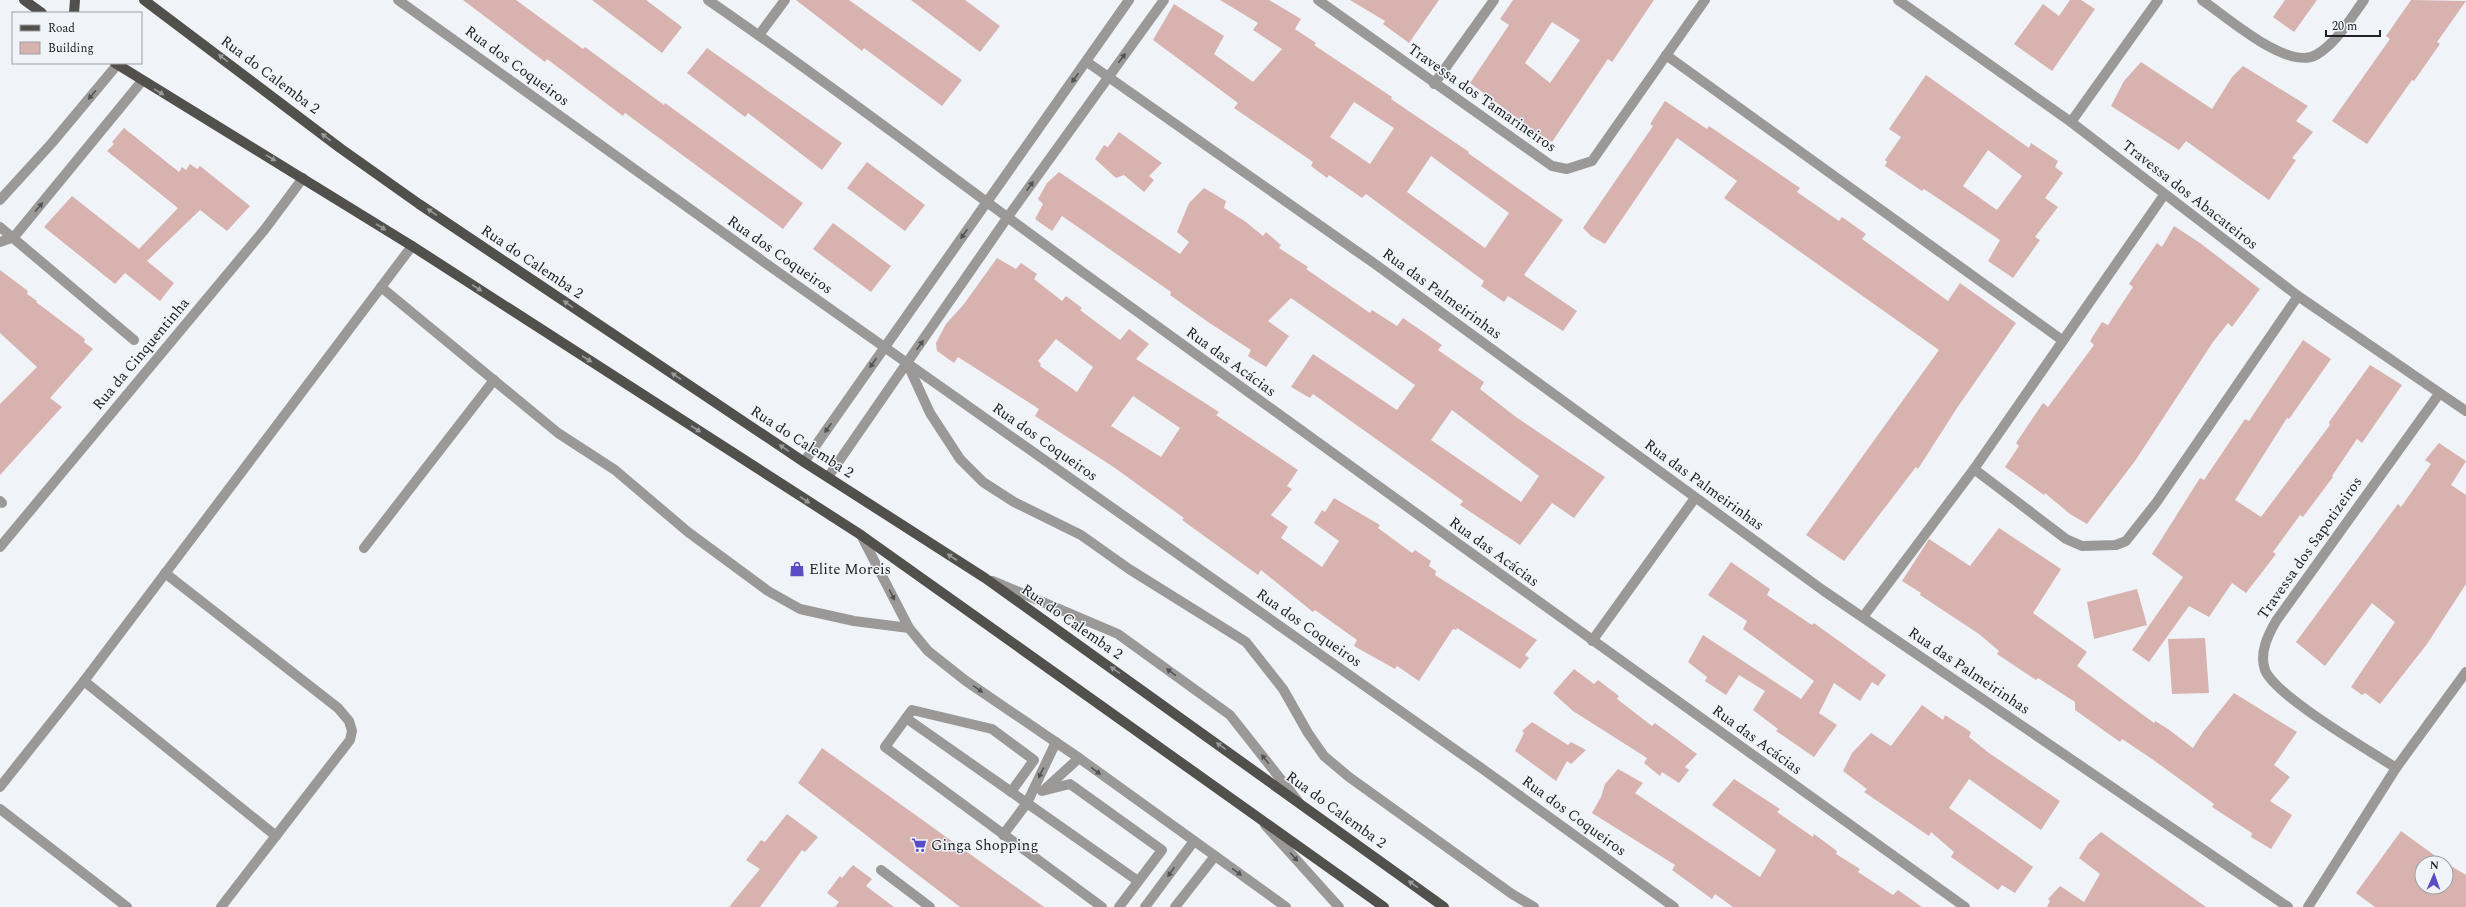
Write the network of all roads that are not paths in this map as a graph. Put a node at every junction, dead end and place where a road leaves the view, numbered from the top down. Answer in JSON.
{"nodes":[{"id":1,"x":24,"y":0,"type":"edge"},
{"id":2,"x":75,"y":0,"type":"edge"},
{"id":3,"x":144,"y":0,"type":"edge"},
{"id":4,"x":398,"y":0,"type":"edge"},
{"id":5,"x":708,"y":0,"type":"edge"},
{"id":6,"x":785,"y":0,"type":"edge"},
{"id":7,"x":1129,"y":0,"type":"edge"},
{"id":8,"x":1164,"y":0,"type":"edge"},
{"id":9,"x":1318,"y":0,"type":"edge"},
{"id":10,"x":1494,"y":0,"type":"edge"},
{"id":11,"x":1705,"y":0,"type":"edge"},
{"id":12,"x":1898,"y":0,"type":"edge"},
{"id":13,"x":2158,"y":0,"type":"edge"},
{"id":14,"x":2202,"y":0,"type":"edge"},
{"id":15,"x":2364,"y":0,"type":"edge"},
{"id":16,"x":41,"y":12,"type":"edge"},
{"id":17,"x":74,"y":12,"type":"edge"},
{"id":18,"x":760,"y":35,"type":"junction"},
{"id":19,"x":1666,"y":55,"type":"junction"},
{"id":20,"x":1087,"y":62,"type":"junction"},
{"id":21,"x":116,"y":64,"type":"edge"},
{"id":22,"x":1109,"y":76,"type":"junction"},
{"id":23,"x":142,"y":81,"type":"junction"},
{"id":24,"x":1434,"y":84,"type":"junction"},
{"id":25,"x":2071,"y":122,"type":"junction"},
{"id":26,"x":303,"y":178,"type":"junction"},
{"id":27,"x":2164,"y":195,"type":"junction"},
{"id":28,"x":0,"y":200,"type":"edge"},
{"id":29,"x":986,"y":202,"type":"junction"},
{"id":30,"x":1007,"y":218,"type":"junction"},
{"id":31,"x":0,"y":227,"type":"edge"},
{"id":32,"x":14,"y":237,"type":"junction"},
{"id":33,"x":0,"y":242,"type":"edge"},
{"id":34,"x":412,"y":246,"type":"junction"},
{"id":35,"x":381,"y":287,"type":"junction"},
{"id":36,"x":2298,"y":296,"type":"junction"},
{"id":37,"x":134,"y":340,"type":"dead end"},
{"id":38,"x":2062,"y":340,"type":"junction"},
{"id":39,"x":885,"y":347,"type":"junction"},
{"id":40,"x":908,"y":363,"type":"junction"},
{"id":41,"x":494,"y":380,"type":"junction"},
{"id":42,"x":2439,"y":394,"type":"junction"},
{"id":43,"x":2466,"y":411,"type":"edge"},
{"id":44,"x":804,"y":462,"type":"junction"},
{"id":45,"x":1974,"y":469,"type":"junction"},
{"id":46,"x":828,"y":478,"type":"junction"},
{"id":47,"x":1695,"y":498,"type":"junction"},
{"id":48,"x":861,"y":535,"type":"junction"},
{"id":49,"x":0,"y":547,"type":"edge"},
{"id":50,"x":364,"y":548,"type":"dead end"},
{"id":51,"x":165,"y":573,"type":"junction"},
{"id":52,"x":985,"y":578,"type":"junction"},
{"id":53,"x":1863,"y":617,"type":"junction"},
{"id":54,"x":909,"y":628,"type":"junction"},
{"id":55,"x":1592,"y":641,"type":"junction"},
{"id":56,"x":2466,"y":672,"type":"edge"},
{"id":57,"x":84,"y":681,"type":"junction"},
{"id":58,"x":906,"y":718,"type":"junction"},
{"id":59,"x":1056,"y":742,"type":"junction"},
{"id":60,"x":1079,"y":758,"type":"junction"},
{"id":61,"x":2396,"y":768,"type":"junction"},
{"id":62,"x":0,"y":787,"type":"edge"},
{"id":63,"x":1011,"y":792,"type":"junction"},
{"id":64,"x":1042,"y":792,"type":"junction"},
{"id":65,"x":1298,"y":801,"type":"junction"},
{"id":66,"x":1027,"y":803,"type":"junction"},
{"id":67,"x":0,"y":809,"type":"edge"},
{"id":68,"x":1259,"y":818,"type":"junction"},
{"id":69,"x":1003,"y":835,"type":"junction"},
{"id":70,"x":276,"y":836,"type":"junction"},
{"id":71,"x":1194,"y":841,"type":"junction"},
{"id":72,"x":1215,"y":856,"type":"junction"},
{"id":73,"x":881,"y":870,"type":"dead end"},
{"id":74,"x":1138,"y":881,"type":"junction"},
{"id":75,"x":127,"y":907,"type":"edge"},
{"id":76,"x":220,"y":907,"type":"edge"},
{"id":77,"x":930,"y":907,"type":"edge"},
{"id":78,"x":1102,"y":907,"type":"edge"},
{"id":79,"x":1119,"y":907,"type":"edge"},
{"id":80,"x":1145,"y":907,"type":"edge"},
{"id":81,"x":1175,"y":907,"type":"edge"},
{"id":82,"x":1286,"y":907,"type":"edge"},
{"id":83,"x":1339,"y":907,"type":"edge"},
{"id":84,"x":1384,"y":907,"type":"edge"},
{"id":85,"x":1444,"y":907,"type":"edge"},
{"id":86,"x":1534,"y":907,"type":"edge"},
{"id":87,"x":1674,"y":907,"type":"edge"},
{"id":88,"x":1965,"y":907,"type":"edge"},
{"id":89,"x":2288,"y":907,"type":"edge"},
{"id":90,"x":2308,"y":907,"type":"edge"}],
"edges":[{"from":1,"to":16,"type":"main road"},
{"from":2,"to":17,"type":"main road"},
{"from":44,"to":3,"type":"main road","name":"Rua do Calemba 2","one_way":true},
{"from":4,"to":39,"type":"street","name":"Rua dos Coqueiros"},
{"from":5,"to":18,"type":"street","name":"Rua das Acácias"},
{"from":6,"to":18,"type":"street"},
{"from":7,"to":20,"type":"street"},
{"from":22,"to":8,"type":"street","one_way":true},
{"from":9,"to":24,"type":"street","name":"Travessa dos Tamarineiros"},
{"from":10,"to":24,"type":"street"},
{"from":11,"to":19,"type":"street","name":"Travessa dos Tamarineiros"},
{"from":12,"to":25,"type":"street","name":"Travessa dos Abacateiros"},
{"from":13,"to":25,"type":"street"},
{"from":14,"to":15,"type":"street"},
{"from":18,"to":29,"type":"street","name":"Rua das Acácias"},
{"from":19,"to":24,"type":"street","name":"Travessa dos Tamarineiros"},
{"from":19,"to":38,"type":"street"},
{"from":20,"to":22,"type":"street","name":"Rua das Palmeirinhas"},
{"from":20,"to":29,"type":"street","one_way":true},
{"from":21,"to":23,"type":"main road"},
{"from":21,"to":28,"type":"street","one_way":true},
{"from":30,"to":22,"type":"street","one_way":true},
{"from":22,"to":47,"type":"street","name":"Rua das Palmeirinhas"},
{"from":23,"to":26,"type":"main road","one_way":true},
{"from":32,"to":23,"type":"street","one_way":true},
{"from":25,"to":27,"type":"street","name":"Travessa dos Abacateiros"},
{"from":26,"to":34,"type":"main road","one_way":true},
{"from":26,"to":49,"type":"street","name":"Rua da Cinquentinha"},
{"from":27,"to":36,"type":"street","name":"Travessa dos Abacateiros"},
{"from":27,"to":38,"type":"street"},
{"from":29,"to":30,"type":"street","name":"Rua das Acácias"},
{"from":29,"to":39,"type":"street","one_way":true},
{"from":40,"to":30,"type":"street","one_way":true},
{"from":30,"to":55,"type":"street","name":"Rua das Acácias"},
{"from":31,"to":32,"type":"street"},
{"from":32,"to":33,"type":"street"},
{"from":32,"to":37,"type":"street"},
{"from":34,"to":35,"type":"street"},
{"from":34,"to":48,"type":"main road","one_way":true},
{"from":35,"to":41,"type":"street"},
{"from":35,"to":51,"type":"street"},
{"from":36,"to":42,"type":"street","name":"Travessa dos Abacateiros"},
{"from":36,"to":45,"type":"street"},
{"from":38,"to":45,"type":"street"},
{"from":39,"to":40,"type":"street","name":"Rua dos Coqueiros"},
{"from":39,"to":44,"type":"street","one_way":true},
{"from":40,"to":46,"type":"street"},
{"from":40,"to":86,"type":"street"},
{"from":40,"to":87,"type":"street","name":"Rua dos Coqueiros"},
{"from":41,"to":50,"type":"street"},
{"from":41,"to":54,"type":"street"},
{"from":42,"to":43,"type":"street","name":"Travessa dos Abacateiros"},
{"from":42,"to":61,"type":"street","name":"Travessa dos Sapotizeiros"},
{"from":44,"to":46,"type":"main road","name":"Rua do Calemba 2"},
{"from":45,"to":53,"type":"street"},
{"from":52,"to":46,"type":"main road","name":"Rua do Calemba 2","one_way":true},
{"from":47,"to":53,"type":"street","name":"Rua das Palmeirinhas"},
{"from":47,"to":55,"type":"street"},
{"from":48,"to":54,"type":"street","one_way":true},
{"from":48,"to":68,"type":"main road"},
{"from":51,"to":57,"type":"street"},
{"from":51,"to":70,"type":"street"},
{"from":65,"to":52,"type":"main road","name":"Rua do Calemba 2","one_way":true},
{"from":65,"to":52,"type":"street","one_way":true},
{"from":53,"to":89,"type":"street","name":"Rua das Palmeirinhas"},
{"from":54,"to":59,"type":"street","one_way":true},
{"from":55,"to":88,"type":"street","name":"Rua das Acácias"},
{"from":56,"to":61,"type":"street"},
{"from":57,"to":62,"type":"street"},
{"from":57,"to":70,"type":"street"},
{"from":58,"to":63,"type":"street"},
{"from":58,"to":63,"type":"street"},
{"from":58,"to":69,"type":"street"},
{"from":59,"to":60,"type":"street"},
{"from":59,"to":66,"type":"street","one_way":true},
{"from":60,"to":64,"type":"street"},
{"from":60,"to":71,"type":"street","one_way":true},
{"from":61,"to":90,"type":"street"},
{"from":63,"to":66,"type":"street"},
{"from":64,"to":66,"type":"street"},
{"from":64,"to":74,"type":"street"},
{"from":85,"to":65,"type":"main road","name":"Rua do Calemba 2","one_way":true},
{"from":66,"to":69,"type":"street"},
{"from":66,"to":74,"type":"street"},
{"from":67,"to":75,"type":"street"},
{"from":68,"to":83,"type":"street","one_way":true},
{"from":68,"to":84,"type":"main road"},
{"from":69,"to":78,"type":"street"},
{"from":70,"to":76,"type":"street"},
{"from":71,"to":72,"type":"street"},
{"from":71,"to":80,"type":"street","one_way":true},
{"from":72,"to":81,"type":"street"},
{"from":72,"to":82,"type":"street","one_way":true},
{"from":73,"to":77,"type":"street"},
{"from":74,"to":79,"type":"street"}]}
